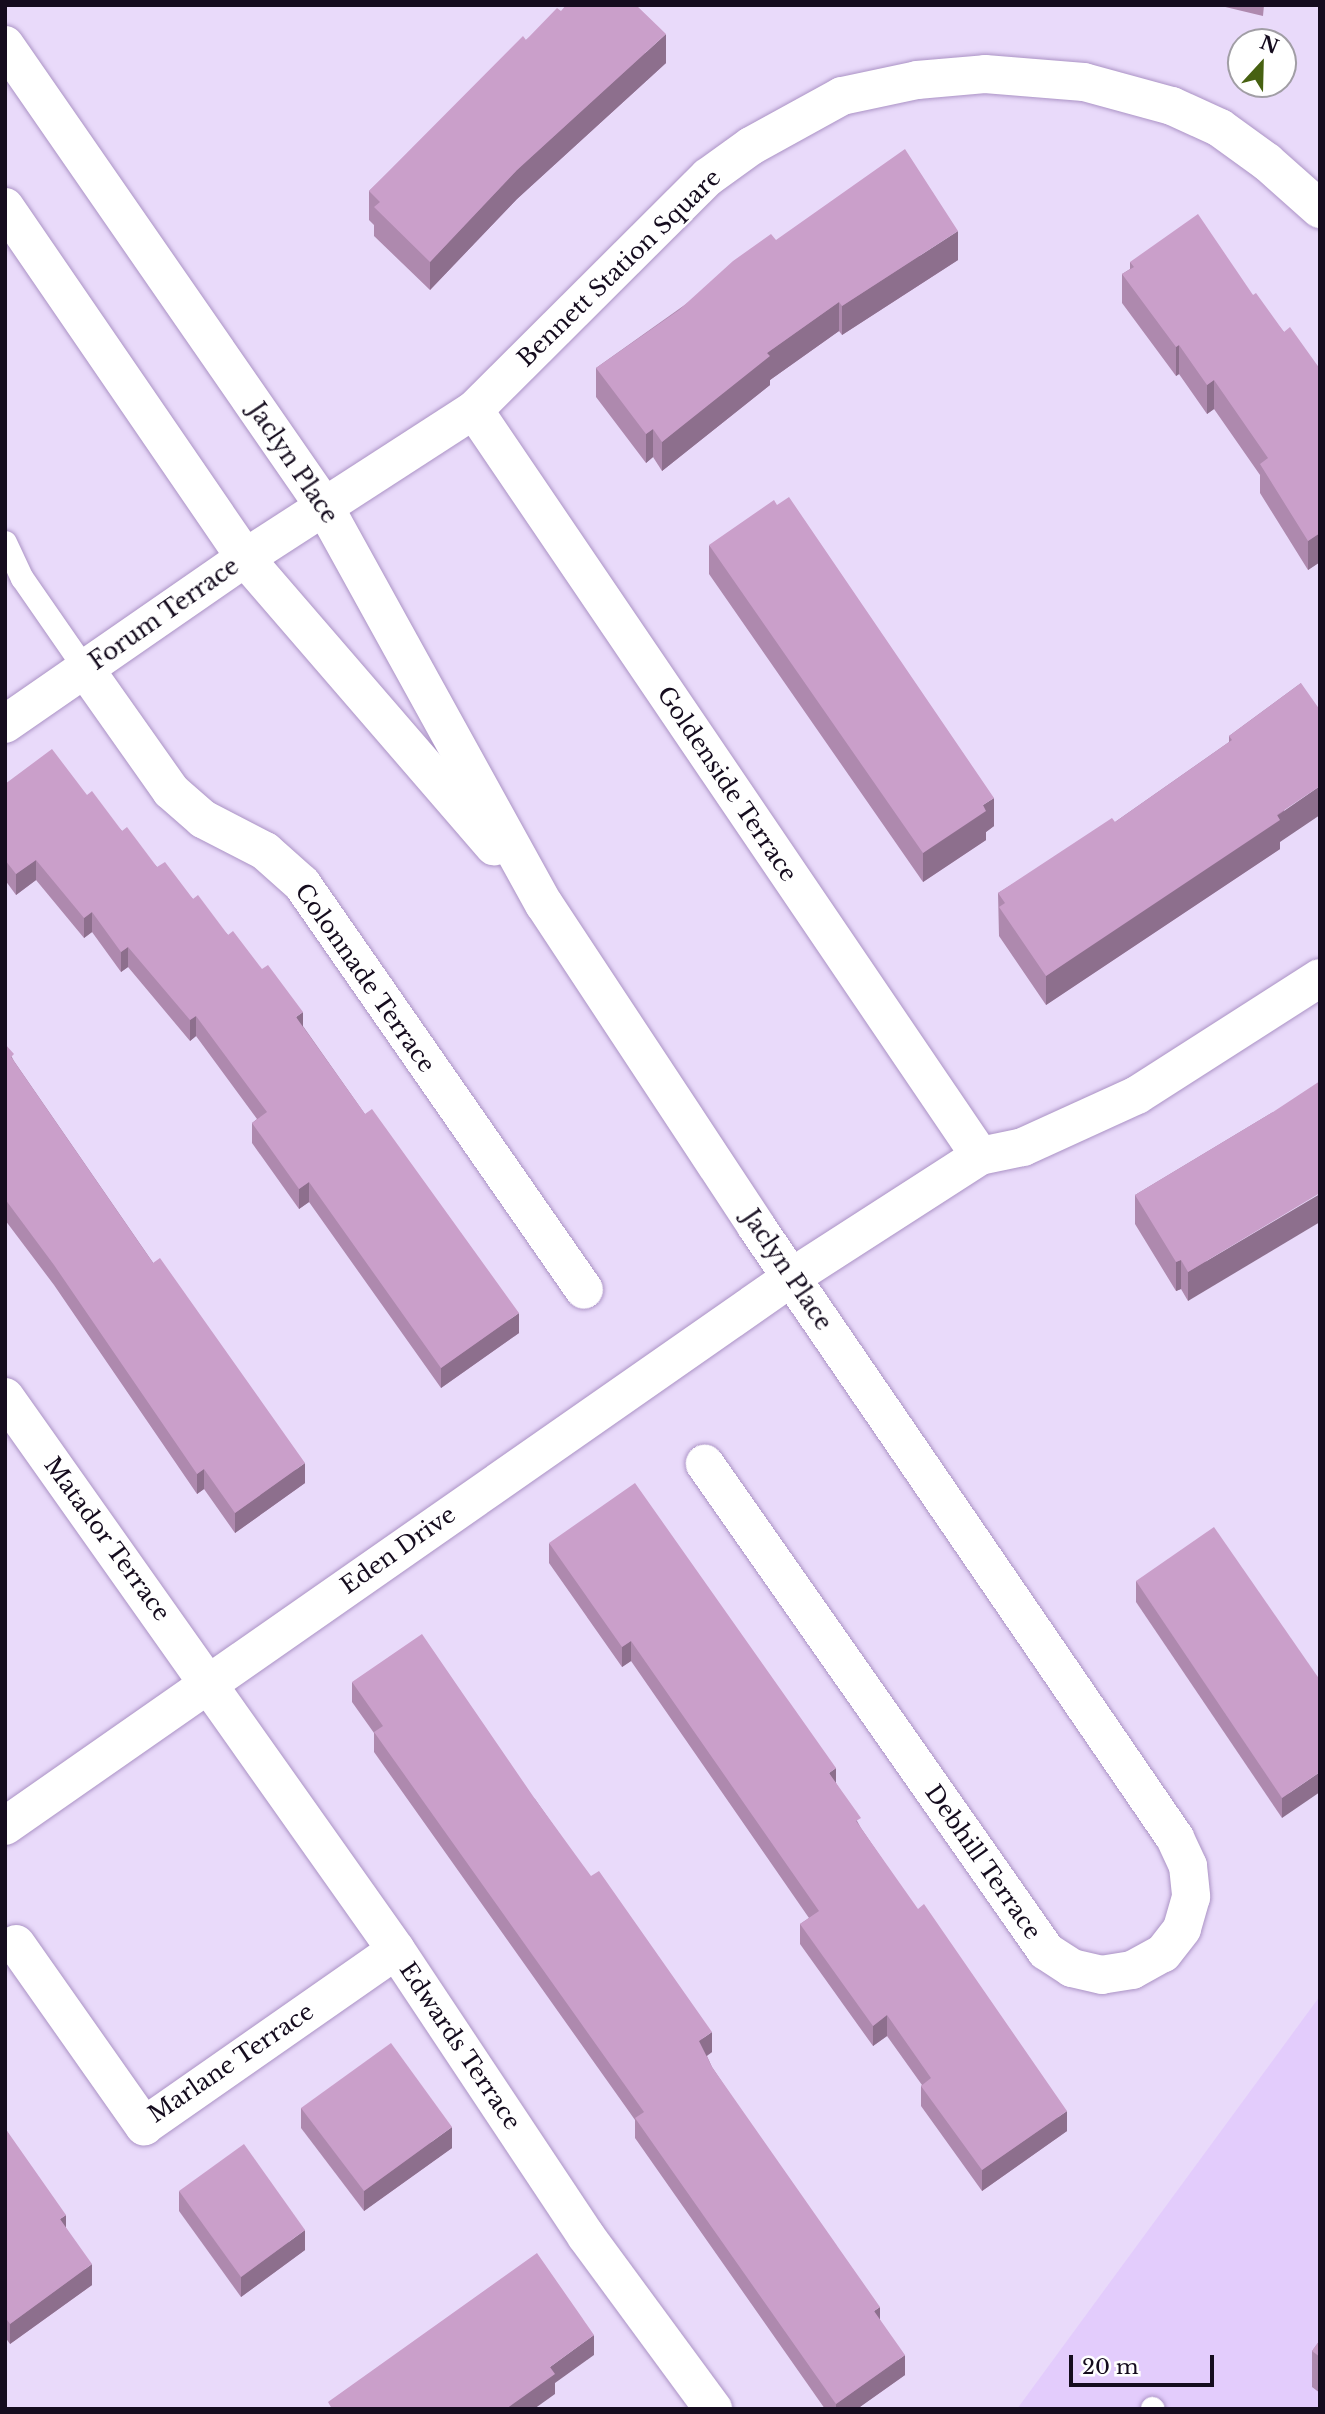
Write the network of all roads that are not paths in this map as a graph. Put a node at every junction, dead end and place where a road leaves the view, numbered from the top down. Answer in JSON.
{"nodes":[{"id":1,"x":5,"y":45,"type":"edge"},
{"id":2,"x":5,"y":207,"type":"edge"},
{"id":3,"x":1320,"y":209,"type":"edge"},
{"id":4,"x":474,"y":410,"type":"junction"},
{"id":5,"x":324,"y":506,"type":"junction"},
{"id":6,"x":5,"y":542,"type":"edge"},
{"id":7,"x":245,"y":558,"type":"junction"},
{"id":8,"x":85,"y":669,"type":"junction"},
{"id":9,"x":5,"y":723,"type":"edge"},
{"id":10,"x":544,"y":904,"type":"junction"},
{"id":11,"x":1320,"y":978,"type":"edge"},
{"id":12,"x":981,"y":1156,"type":"junction"},
{"id":13,"x":792,"y":1277,"type":"junction"},
{"id":14,"x":584,"y":1290,"type":"dead end"},
{"id":15,"x":5,"y":1397,"type":"edge"},
{"id":16,"x":705,"y":1464,"type":"dead end"},
{"id":17,"x":1035,"y":1633,"type":"joint"},
{"id":18,"x":209,"y":1682,"type":"junction"},
{"id":19,"x":5,"y":1826,"type":"edge"},
{"id":20,"x":16,"y":1944,"type":"dead end"},
{"id":21,"x":396,"y":1950,"type":"junction"},
{"id":22,"x":699,"y":2403,"type":"edge"}],
"edges":[{"from":1,"to":5,"type":"street","name":"Jaclyn Place"},
{"from":2,"to":7,"type":"street","name":"Jaclyn Place"},
{"from":3,"to":4,"type":"street","name":"Bennett Station Square"},
{"from":4,"to":5,"type":"street","name":"Bennett Station Square"},
{"from":4,"to":12,"type":"street","name":"Goldenside Terrace"},
{"from":5,"to":7,"type":"street","name":"Forum Terrace"},
{"from":5,"to":10,"type":"street","name":"Jaclyn Place"},
{"from":6,"to":8,"type":"lane"},
{"from":7,"to":8,"type":"street","name":"Forum Terrace"},
{"from":7,"to":10,"type":"street","name":"Jaclyn Place"},
{"from":8,"to":9,"type":"street","name":"Forum Terrace"},
{"from":8,"to":14,"type":"street","name":"Colonnade Terrace"},
{"from":10,"to":13,"type":"street","name":"Jaclyn Place"},
{"from":11,"to":12,"type":"street"},
{"from":12,"to":13,"type":"street"},
{"from":13,"to":17,"type":"street","name":"Jaclyn Place"},
{"from":13,"to":18,"type":"street","name":"Eden Drive"},
{"from":15,"to":18,"type":"street","name":"Matador Terrace"},
{"from":16,"to":17,"type":"street","name":"Debhill Terrace"},
{"from":18,"to":19,"type":"street","name":"Eden Drive"},
{"from":18,"to":21,"type":"street","name":"Edwards Terrace"},
{"from":20,"to":21,"type":"street","name":"Marlane Terrace"},
{"from":21,"to":22,"type":"street","name":"Edwards Terrace"}]}
